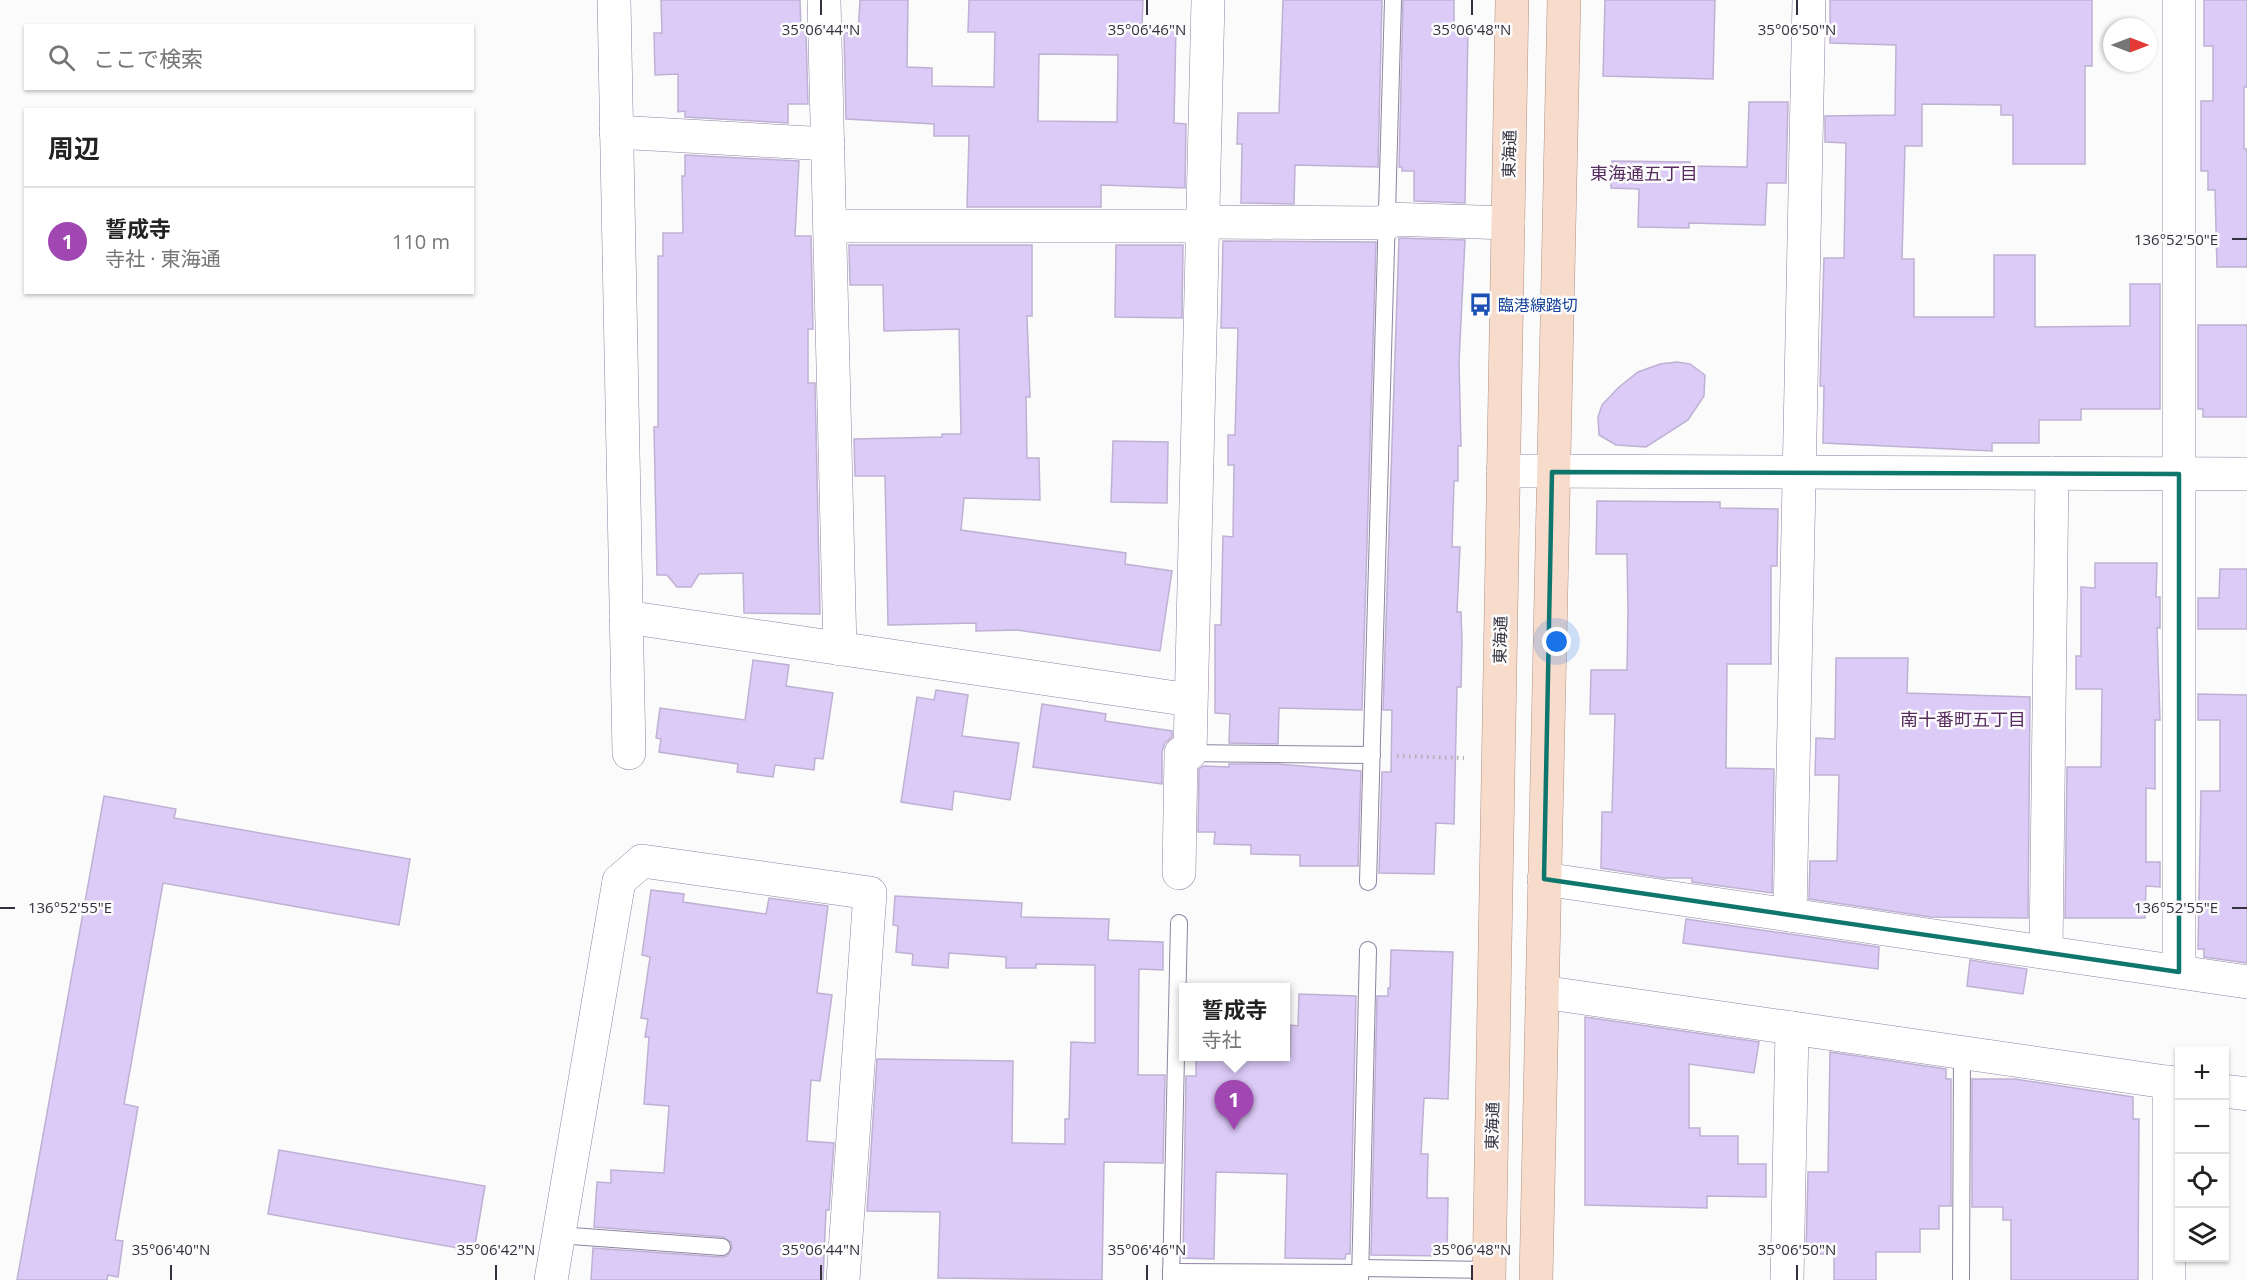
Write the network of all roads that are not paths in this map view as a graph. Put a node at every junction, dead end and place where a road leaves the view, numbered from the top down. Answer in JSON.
{"nodes":[{"id":1,"x":614,"y":0,"type":"edge"},
{"id":2,"x":825,"y":0,"type":"edge"},
{"id":3,"x":1208,"y":0,"type":"edge"},
{"id":4,"x":1393,"y":0,"type":"edge"},
{"id":5,"x":1512,"y":0,"type":"edge"},
{"id":6,"x":1564,"y":0,"type":"edge"},
{"id":7,"x":1809,"y":0,"type":"edge"},
{"id":8,"x":2180,"y":0,"type":"edge"},
{"id":9,"x":616,"y":132,"type":"junction"},
{"id":10,"x":828,"y":144,"type":"junction"},
{"id":11,"x":1388,"y":221,"type":"junction"},
{"id":12,"x":1508,"y":223,"type":"junction"},
{"id":13,"x":1202,"y":224,"type":"junction"},
{"id":14,"x":830,"y":226,"type":"junction"},
{"id":15,"x":1503,"y":471,"type":"junction"},
{"id":16,"x":1552,"y":472,"type":"junction"},
{"id":17,"x":1800,"y":472,"type":"junction"},
{"id":18,"x":2052,"y":473,"type":"junction"},
{"id":19,"x":2179,"y":474,"type":"junction"},
{"id":20,"x":2247,"y":474,"type":"edge"},
{"id":21,"x":626,"y":617,"type":"junction"},
{"id":22,"x":840,"y":649,"type":"junction"},
{"id":23,"x":1190,"y":700,"type":"junction"},
{"id":24,"x":629,"y":753,"type":"dead end"},
{"id":25,"x":1186,"y":753,"type":"junction"},
{"id":26,"x":1372,"y":755,"type":"junction"},
{"id":27,"x":1179,"y":873,"type":"dead end"},
{"id":28,"x":1544,"y":879,"type":"junction"},
{"id":29,"x":1368,"y":882,"type":"dead end"},
{"id":30,"x":1790,"y":915,"type":"junction"},
{"id":31,"x":1179,"y":923,"type":"dead end"},
{"id":32,"x":1368,"y":950,"type":"dead end"},
{"id":33,"x":2046,"y":952,"type":"junction"},
{"id":34,"x":2179,"y":972,"type":"junction"},
{"id":35,"x":2247,"y":982,"type":"edge"},
{"id":36,"x":1542,"y":992,"type":"junction"},
{"id":37,"x":1792,"y":1028,"type":"junction"},
{"id":38,"x":1962,"y":1053,"type":"junction"},
{"id":39,"x":2174,"y":1083,"type":"edge"},
{"id":40,"x":2229,"y":1092,"type":"edge"},
{"id":41,"x":2247,"y":1094,"type":"edge"},
{"id":42,"x":558,"y":1236,"type":"junction"},
{"id":43,"x":722,"y":1247,"type":"dead end"},
{"id":44,"x":1360,"y":1274,"type":"edge"},
{"id":45,"x":1489,"y":1275,"type":"edge"},
{"id":46,"x":1171,"y":1276,"type":"edge"},
{"id":47,"x":551,"y":1280,"type":"edge"},
{"id":48,"x":843,"y":1280,"type":"edge"},
{"id":49,"x":1536,"y":1280,"type":"edge"},
{"id":50,"x":1786,"y":1280,"type":"edge"},
{"id":51,"x":1961,"y":1280,"type":"edge"},
{"id":52,"x":2169,"y":1280,"type":"edge"}],
"edges":[{"from":1,"to":9,"type":"street"},
{"from":2,"to":10,"type":"street"},
{"from":3,"to":13,"type":"street"},
{"from":4,"to":11,"type":"lane"},
{"from":5,"to":12,"type":"main road","name":"東海通"},
{"from":6,"to":16,"type":"main road"},
{"from":7,"to":17,"type":"street"},
{"from":8,"to":19,"type":"street"},
{"from":9,"to":10,"type":"street"},
{"from":9,"to":21,"type":"street"},
{"from":10,"to":14,"type":"street"},
{"from":11,"to":12,"type":"street"},
{"from":11,"to":13,"type":"street"},
{"from":11,"to":26,"type":"lane"},
{"from":12,"to":15,"type":"main road","name":"東海通"},
{"from":13,"to":14,"type":"street"},
{"from":13,"to":23,"type":"street"},
{"from":14,"to":22,"type":"street"},
{"from":15,"to":16,"type":"street"},
{"from":15,"to":45,"type":"main road","name":"東海通"},
{"from":16,"to":17,"type":"street"},
{"from":16,"to":28,"type":"main road"},
{"from":17,"to":18,"type":"street"},
{"from":17,"to":30,"type":"street"},
{"from":18,"to":19,"type":"street"},
{"from":18,"to":33,"type":"street"},
{"from":19,"to":20,"type":"street"},
{"from":19,"to":34,"type":"street"},
{"from":21,"to":22,"type":"street"},
{"from":21,"to":24,"type":"street"},
{"from":22,"to":23,"type":"street"},
{"from":23,"to":25,"type":"street"},
{"from":25,"to":26,"type":"lane"},
{"from":25,"to":27,"type":"street"},
{"from":26,"to":29,"type":"lane"},
{"from":28,"to":30,"type":"street"},
{"from":28,"to":36,"type":"main road"},
{"from":30,"to":33,"type":"street"},
{"from":31,"to":46,"type":"lane"},
{"from":32,"to":44,"type":"lane"},
{"from":33,"to":34,"type":"street"},
{"from":34,"to":35,"type":"street"},
{"from":36,"to":37,"type":"street"},
{"from":36,"to":49,"type":"main road"},
{"from":37,"to":38,"type":"street"},
{"from":37,"to":50,"type":"street"},
{"from":38,"to":39,"type":"street"},
{"from":38,"to":51,"type":"lane"},
{"from":39,"to":52,"type":"street"},
{"from":40,"to":41,"type":"street"},
{"from":42,"to":43,"type":"lane"},
{"from":42,"to":47,"type":"street"},
{"from":42,"to":48,"type":"street"},
{"from":44,"to":45,"type":"lane"},
{"from":44,"to":46,"type":"lane"}]}
